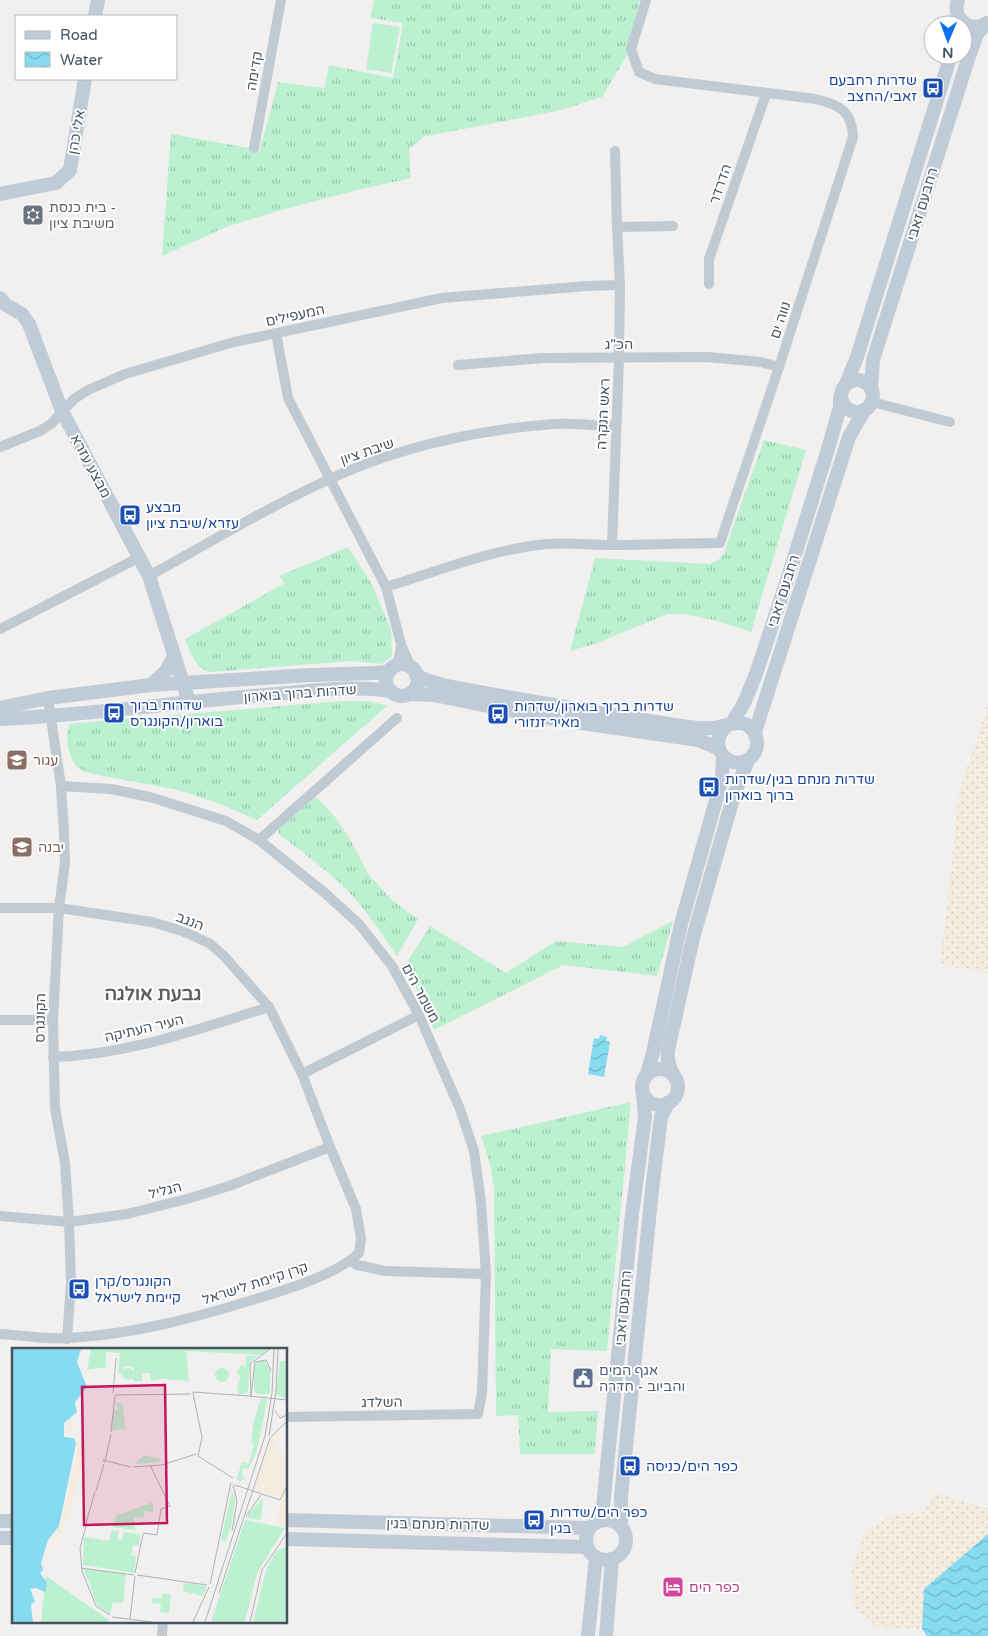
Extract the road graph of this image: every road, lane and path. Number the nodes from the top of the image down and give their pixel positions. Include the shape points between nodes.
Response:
1 (98, 0) edge
2 (281, 0) edge
3 (646, 0) edge
4 (958, 0) edge
5 (95, 15) edge
6 (957, 15) edge
7 (986, 23) edge
8 (973, 27) edge
9 (948, 65) edge
10 (85, 80) edge
11 (766, 94) junction
12 (254, 148) dead end
13 (614, 151) dead end
14 (0, 194) edge
15 (673, 226) dead end
16 (617, 227) junction
17 (709, 284) dead end
18 (620, 285) junction
19 (2, 303) edge
20 (276, 332) junction
21 (619, 358) junction
22 (458, 365) dead end
23 (779, 367) junction
24 (846, 384) junction
25 (871, 387) junction
26 (840, 398) junction
27 (868, 407) junction
28 (62, 410) junction
29 (950, 422) dead end
30 (616, 426) junction
31 (0, 447) edge
32 (331, 478) junction
33 (612, 545) junction
34 (140, 557) junction
35 (149, 576) junction
36 (386, 588) junction
37 (0, 629) edge
38 (401, 644) junction
39 (174, 656) junction
40 (392, 669) junction
41 (414, 672) junction
42 (183, 682) junction
43 (151, 685) junction
44 (390, 692) junction
45 (410, 694) junction
46 (48, 698) junction
47 (189, 702) junction
48 (0, 708) edge
49 (50, 717) junction
50 (396, 718) dead end
51 (0, 719) edge
52 (729, 725) junction
53 (755, 732) junction
54 (721, 752) junction
55 (748, 760) junction
56 (61, 786) junction
57 (259, 840) junction
58 (0, 908) edge
59 (59, 908) junction
60 (268, 1007) junction
61 (419, 1015) junction
62 (0, 1020) edge
63 (52, 1020) junction
64 (53, 1057) junction
65 (302, 1074) junction
66 (647, 1074) junction
67 (673, 1074) junction
68 (643, 1094) junction
69 (669, 1102) junction
70 (330, 1147) junction
71 (0, 1216) edge
72 (69, 1222) junction
73 (351, 1261) junction
74 (486, 1274) junction
75 (0, 1334) edge
76 (67, 1339) junction
77 (478, 1414) joint
78 (288, 1417) edge
79 (288, 1520) edge
80 (594, 1524) junction
81 (622, 1527) junction
82 (288, 1539) edge
83 (592, 1552) junction
84 (612, 1559) junction
85 (588, 1636) edge
86 (606, 1636) edge

1 - 5 street
2 - 12 street, קדימה
3 - 11 street via 631,49 639,72 655,79
4 - 6 street
7 - 8 street
7 - 25 street, רחבעם זאבי via 977,34 968,56 873,360
9 - 24 street, רחבעם זאבי
10 - 14 street, אלי כהן via 70,170 56,183
11 - 17 street, הדרדר via 709,259
11 - 23 street, נווה ים via 829,102 846,112 853,137
13 - 16 street, ראש הנקרה
15 - 16 street
16 - 18 street, ראש הנקרה
18 - 20 street, המעפילים via 442,298
18 - 21 street, ראש הנקרה
19 - 28 street, מבצע עזרא via 22,314 29,324
20 - 28 street, המעפילים via 125,374 88,390
20 - 32 street via 288,398
21 - 22 street, הכ"ג via 543,358
21 - 23 street, הכ"ג via 707,356
21 - 30 street, ראש הנקרה
23 - 33 street, נווה ים via 720,543
24 - 25 street via 858,380
24 - 26 street
25 - 27 street via 874,397
26 - 27 street via 850,411
26 - 52 street, רחבעם זאבי via 828,449 756,674 744,703
27 - 29 street
27 - 53 street, רחבעם זאבי via 849,436
28 - 31 street, המעפילים via 40,432
28 - 34 street, מבצע עזרא
30 - 32 street, שיבת ציון via 557,424 502,429 444,440 382,458
30 - 33 street, ראש הנקרה
32 - 35 street, שיבת ציון
32 - 36 street
33 - 36 street via 549,544 504,550
34 - 35 street, מבצע עזרא
34 - 37 street
35 - 39 street, מבצע עזרא
36 - 38 street
38 - 40 street via 399,659
38 - 41 street
39 - 42 street, מבצע עזרא
39 - 43 street via 166,671
40 - 41 street via 403,665
40 - 42 street, שדרות ברוך בוארון via 375,674 312,674
40 - 44 street via 386,682
41 - 45 street via 418,682
41 - 52 street via 426,680 446,686 577,710 698,728
42 - 43 street, שדרות ברוך בוארון
42 - 47 street, מבצע עזרא
43 - 46 street, שדרות ברוך בוארון
44 - 45 street via 400,696
44 - 47 street, שדרות ברוך בוארון via 361,688
45 - 54 street via 434,695 548,718 698,740
46 - 48 street, שדרות ברוך בוארון
46 - 49 street, הקונגרס
47 - 49 street, שדרות ברוך בוארון
49 - 51 street, שדרות ברוך בוארון
49 - 56 street, הקונגרס
50 - 57 street
52 - 53 street via 745,724
52 - 54 street via 718,738
53 - 55 street via 756,750
54 - 55 street via 729,761
54 - 66 street via 722,779 681,924
55 - 67 street via 734,795 693,938 668,1050
56 - 57 street, משמר הים via 111,789 150,797 226,821
56 - 59 street, הקונגרס via 65,863
57 - 61 street, משמר הים via 359,924 392,966
58 - 59 street, הנגב
59 - 60 street, הנגב via 152,922 209,943
59 - 63 street, הקונגרס
60 - 64 street, העיר העתיקה via 159,1042 82,1056
60 - 65 street, הנגב
61 - 65 street
61 - 74 street, משמר הים via 460,1109 474,1151
62 - 63 street
63 - 64 street, הקונגרס
64 - 72 street, הקונגרס via 55,1108 65,1162
65 - 70 street, הנגב
66 - 67 street via 655,1069 665,1069
66 - 68 street via 642,1083
67 - 69 street via 678,1089
68 - 69 street via 652,1103 664,1105
68 - 80 street, רחבעם זאבי via 644,1117 604,1500
69 - 81 street, רחבעם זאבי via 661,1117 652,1190 621,1496
70 - 72 street, הגליל via 187,1199 126,1214
70 - 73 street, הנגב via 356,1209 361,1239 359,1253
71 - 72 street, הגליל
72 - 76 street, הקונגרס via 71,1283
73 - 74 street via 385,1271
73 - 76 street, קרן קיימת לישראל via 298,1286 214,1312 163,1326
74 - 77 street, משמר הים via 482,1393
75 - 76 street, קרן קיימת לישראל
77 - 78 street, השלדג
79 - 80 street, שדרות מנחם בגין
80 - 81 street via 609,1520
80 - 83 street via 587,1534
81 - 84 street via 626,1534 625,1547
82 - 83 street, שדרות מנחם בגין
83 - 84 street via 607,1560
83 - 85 street
84 - 86 street

